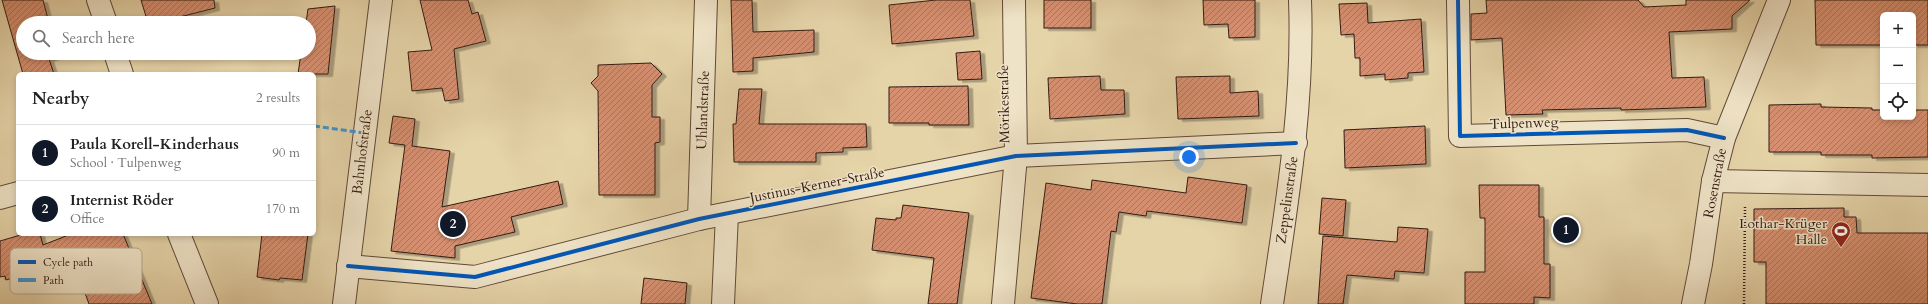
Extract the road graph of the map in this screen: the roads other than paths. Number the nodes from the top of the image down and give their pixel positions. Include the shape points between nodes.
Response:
1 (98, 0) edge
2 (381, 0) edge
3 (706, 0) edge
4 (1014, 0) edge
5 (1300, 0) edge
6 (1458, 0) edge
7 (1779, 0) edge
8 (104, 16) edge
9 (117, 60) edge
10 (121, 72) edge
11 (1724, 138) junction
12 (1296, 143) junction
13 (1016, 156) junction
14 (1713, 181) junction
15 (1928, 185) edge
16 (16, 194) edge
17 (0, 198) edge
18 (727, 214) junction
19 (699, 219) junction
20 (180, 236) edge
21 (348, 266) junction
22 (206, 304) edge
23 (344, 304) edge
24 (723, 304) edge
25 (1003, 304) edge
26 (1272, 304) edge
27 (1693, 304) edge

1 - 8 street
2 - 21 street, Bahnhofstraße
3 - 19 street, Uhlandstraße
4 - 13 street, Mörikestraße
5 - 12 street, Zeppelinstraße via 1302,42
6 - 11 street, Tulpenweg via 1460,136 1687,130
7 - 11 street, Rosenstraße
9 - 10 street
11 - 14 street, Rosenstraße
12 - 13 street, Justinus-Kerner-Straße
12 - 26 street, Zeppelinstraße
13 - 18 street, Justinus-Kerner-Straße
13 - 25 street, Mörikestraße
14 - 15 street
14 - 27 street, Rosenstraße
16 - 17 street
18 - 19 street, Justinus-Kerner-Straße
18 - 24 street
19 - 21 street, Justinus-Kerner-Straße via 475,277
20 - 22 street
21 - 23 street, Bahnhofstraße

